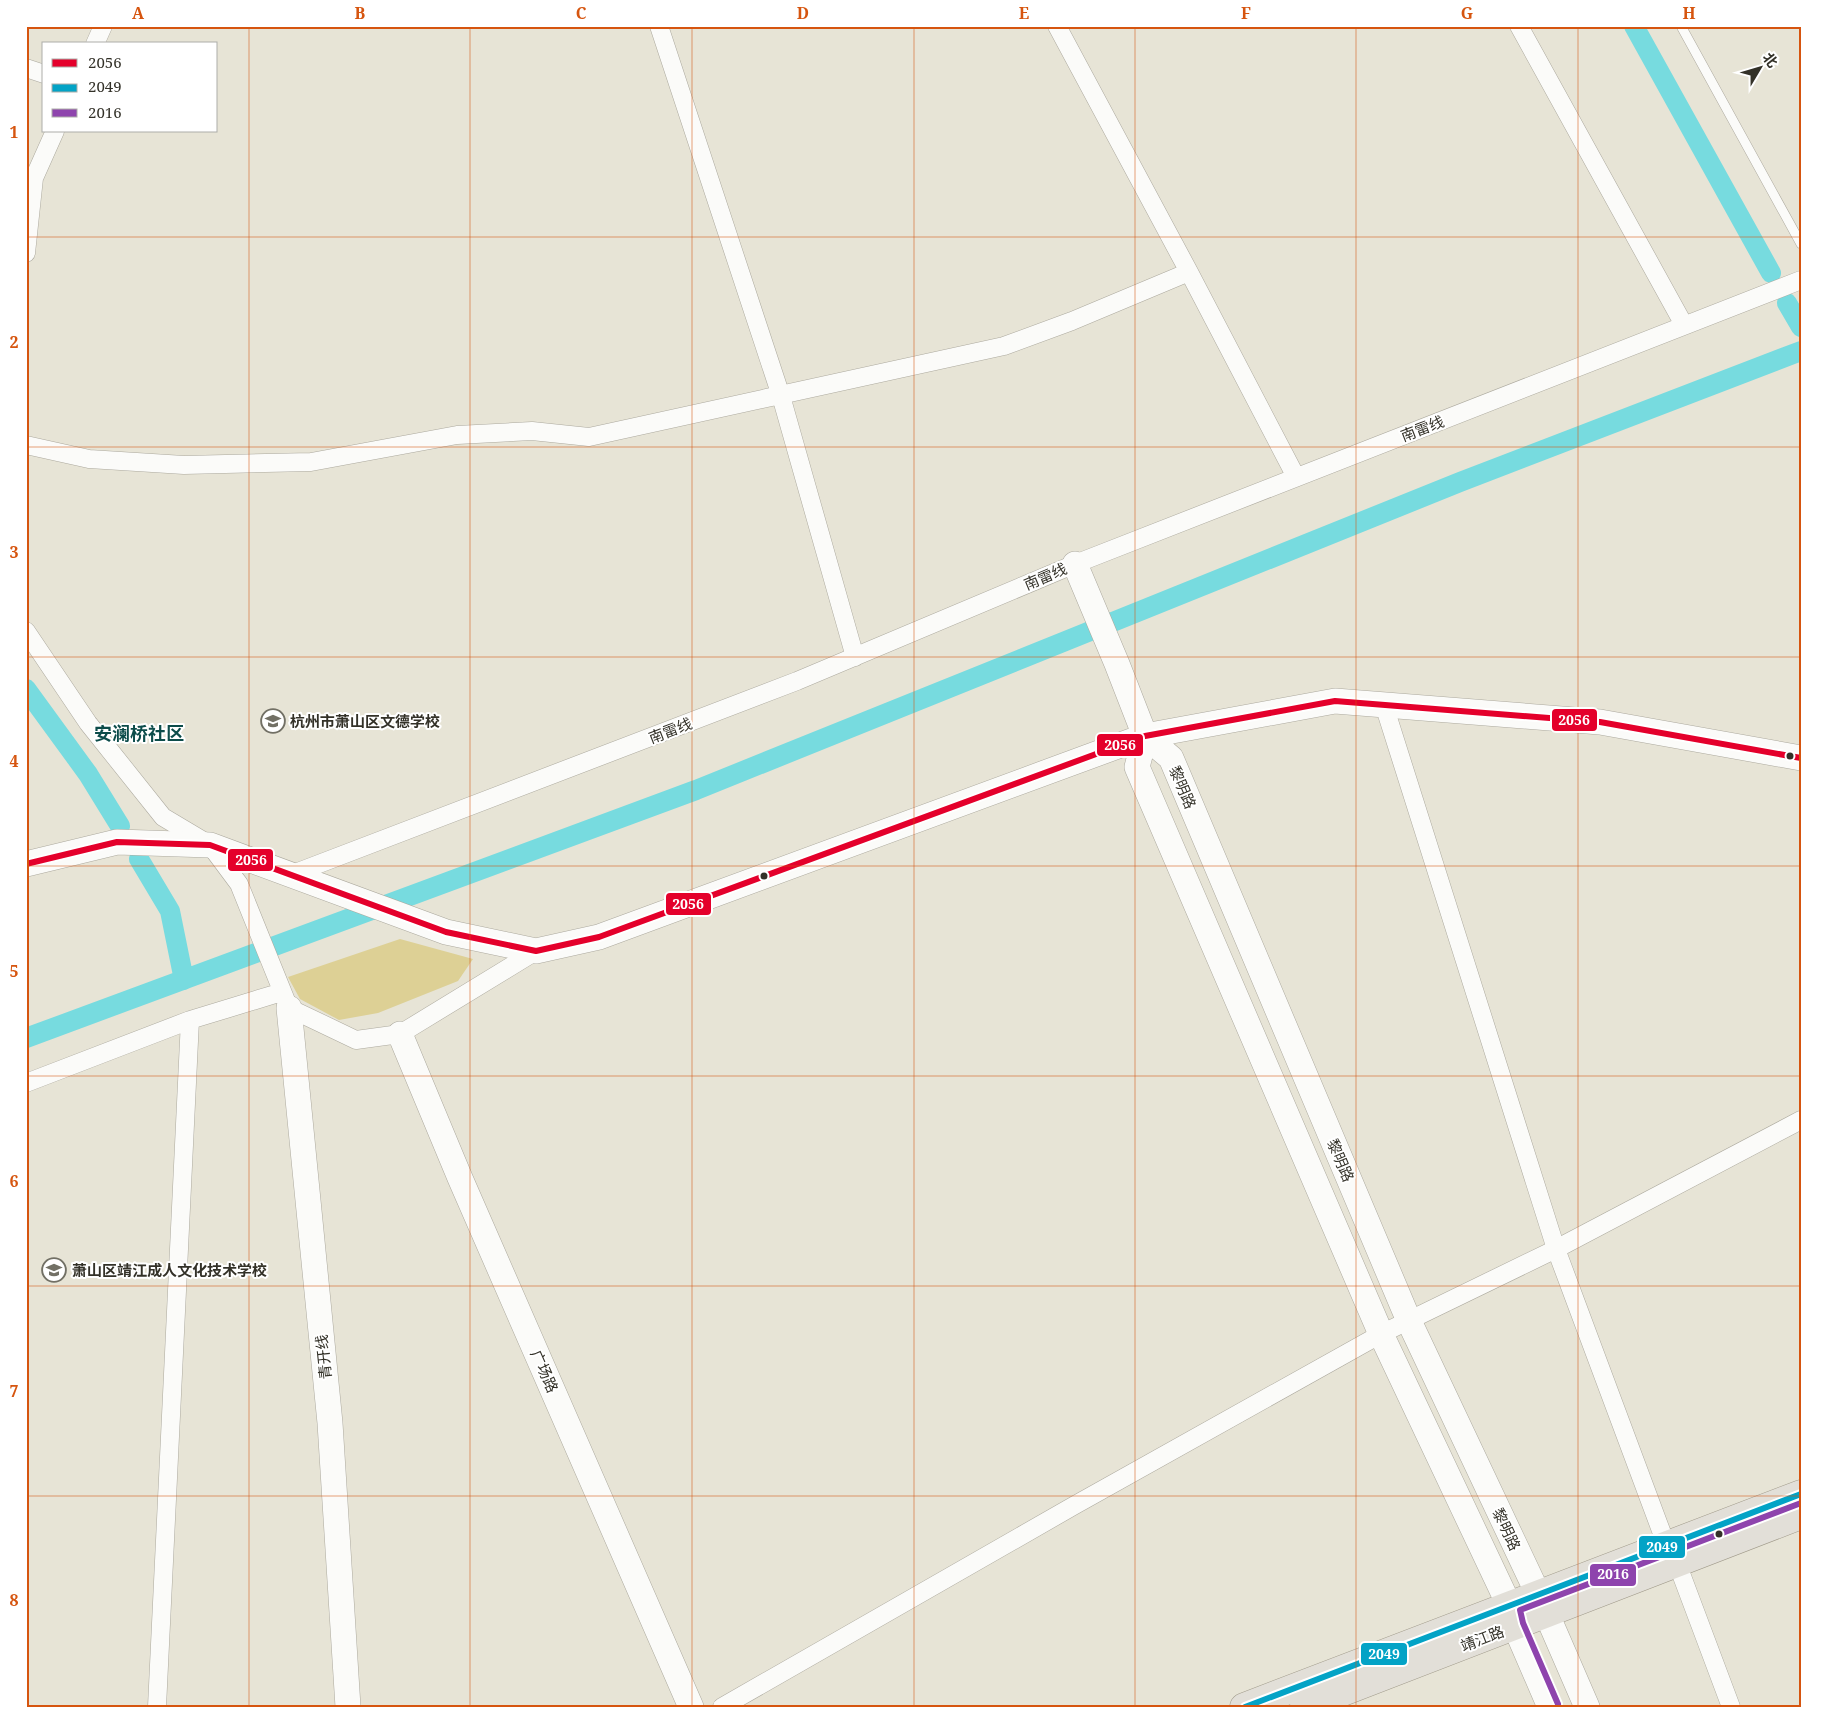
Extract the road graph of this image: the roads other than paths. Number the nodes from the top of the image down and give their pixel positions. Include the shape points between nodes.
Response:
1 (102, 26) edge
2 (659, 26) edge
3 (1057, 26) edge
4 (1519, 26) edge
5 (1681, 26) edge
6 (96, 42) edge
7 (26, 68) edge
8 (42, 73) edge
9 (55, 132) edge
10 (1801, 244) edge
11 (26, 253) edge
12 (1189, 272) junction
13 (1801, 280) edge
14 (1684, 325) junction
15 (780, 396) junction
16 (26, 445) edge
17 (1296, 477) junction
18 (1075, 564) junction
19 (26, 631) edge
20 (855, 657) junction
21 (1384, 705) junction
22 (1145, 736) junction
23 (1801, 758) edge
24 (210, 845) junction
25 (26, 864) edge
26 (290, 875) junction
27 (536, 951) junction
28 (283, 994) junction
29 (190, 1020) junction
30 (400, 1034) junction
31 (26, 1083) edge
32 (1801, 1120) edge
33 (1556, 1249) junction
34 (1409, 1321) junction
35 (1381, 1334) junction
36 (1801, 1494) edge
37 (1801, 1515) edge
38 (1672, 1554) junction
39 (1542, 1604) junction
40 (1512, 1615) junction
41 (157, 1707) edge
42 (348, 1707) edge
43 (691, 1707) edge
44 (722, 1707) edge
45 (1244, 1707) edge
46 (1304, 1707) edge
47 (1550, 1707) edge
48 (1587, 1707) edge
49 (1731, 1707) edge

1 - 6 street
2 - 15 street
3 - 12 street
4 - 14 street
5 - 10 lane
7 - 8 street
9 - 11 street via 34,178
12 - 15 street via 1004,346
12 - 17 street
13 - 14 street, 南雷线
14 - 17 street, 南雷线
15 - 16 street via 589,438 532,431 457,435 311,462 165,464 90,459
15 - 20 street
17 - 18 street, 南雷线
18 - 20 street, 南雷线
18 - 22 main road
19 - 24 street via 88,723 163,817
20 - 26 street, 南雷线
21 - 22 main road via 1335,701
21 - 23 main road via 1600,722
21 - 33 street
22 - 27 main road via 599,937
22 - 34 main road, 黎明路 via 1171,758
22 - 35 main road, 黎明路 via 1137,767
24 - 25 main road via 116,842
24 - 26 main road
24 - 28 street via 239,884
26 - 27 main road via 446,932
27 - 30 street
28 - 29 street
28 - 30 street via 356,1040
28 - 42 main road, 青开线 via 330,1423
29 - 31 street
29 - 41 street
30 - 43 main road, 广场路
32 - 33 street
33 - 34 street
33 - 38 street
34 - 35 street
34 - 39 main road, 黎明路
35 - 40 main road, 黎明路
35 - 44 street
36 - 38 main road, 靖江路
37 - 38 main road, 靖江路
38 - 39 main road, 靖江路
38 - 49 street
39 - 40 main road, 靖江路
39 - 48 main road, 黎明路
40 - 45 main road, 靖江路
40 - 46 main road, 靖江路
40 - 47 main road, 黎明路

